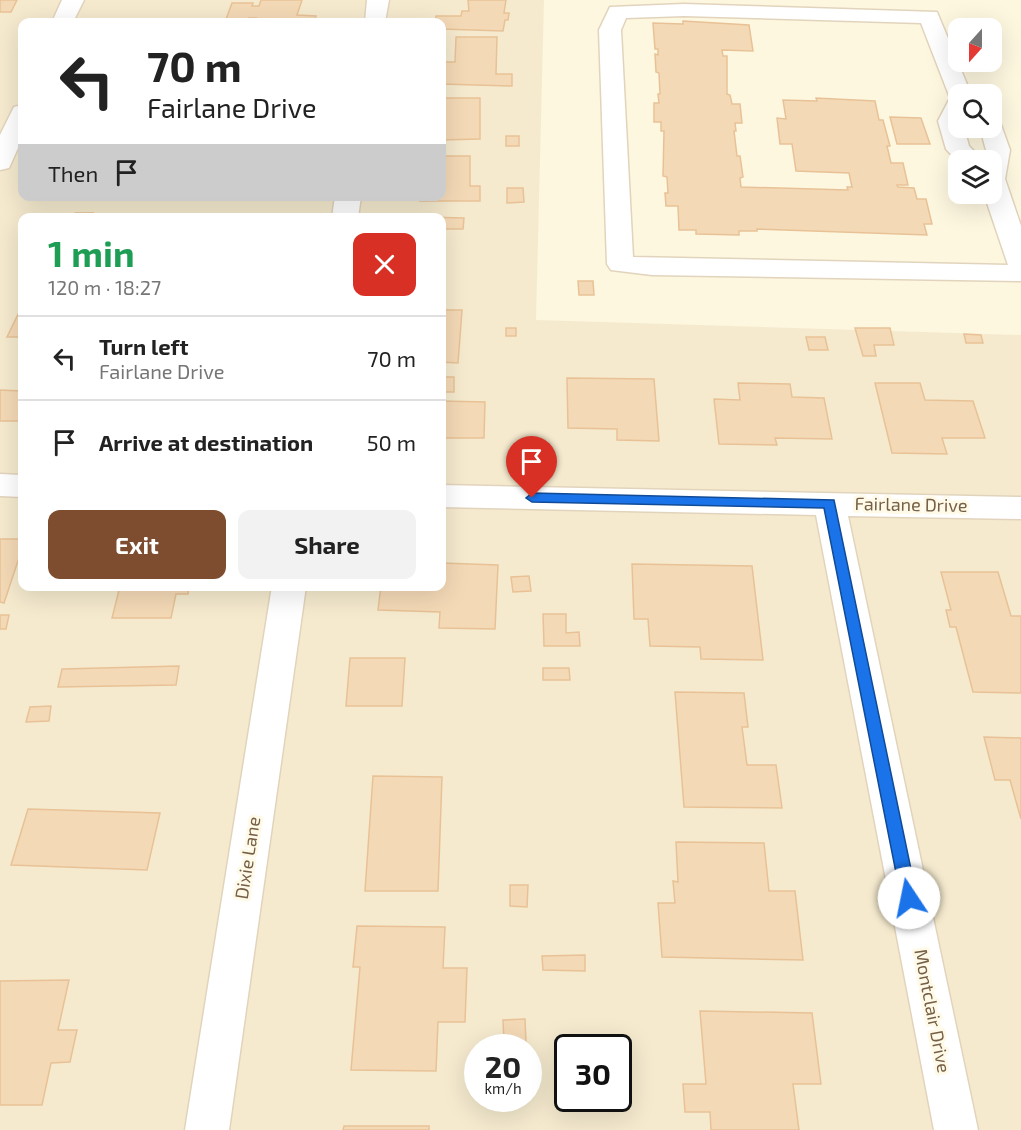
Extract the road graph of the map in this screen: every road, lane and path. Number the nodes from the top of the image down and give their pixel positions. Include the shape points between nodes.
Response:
1 (73, 0) edge
2 (378, 0) edge
3 (65, 18) edge
4 (376, 18) edge
5 (955, 84) edge
6 (18, 121) edge
7 (0, 163) edge
8 (1000, 204) edge
9 (1021, 264) edge
10 (1021, 273) edge
11 (0, 485) edge
12 (18, 486) edge
13 (446, 496) edge
14 (830, 504) junction
15 (1021, 508) edge
16 (288, 591) edge
17 (207, 1130) edge
18 (956, 1130) edge

1 - 3 street
2 - 4 street
5 - 10 street via 929,16 618,12 610,30 620,264
6 - 7 street
8 - 9 street
11 - 12 street
13 - 14 street, Fairlane Drive
14 - 15 street, Fairlane Drive
14 - 18 street, Montclair Drive
16 - 17 street, Dixie Lane

